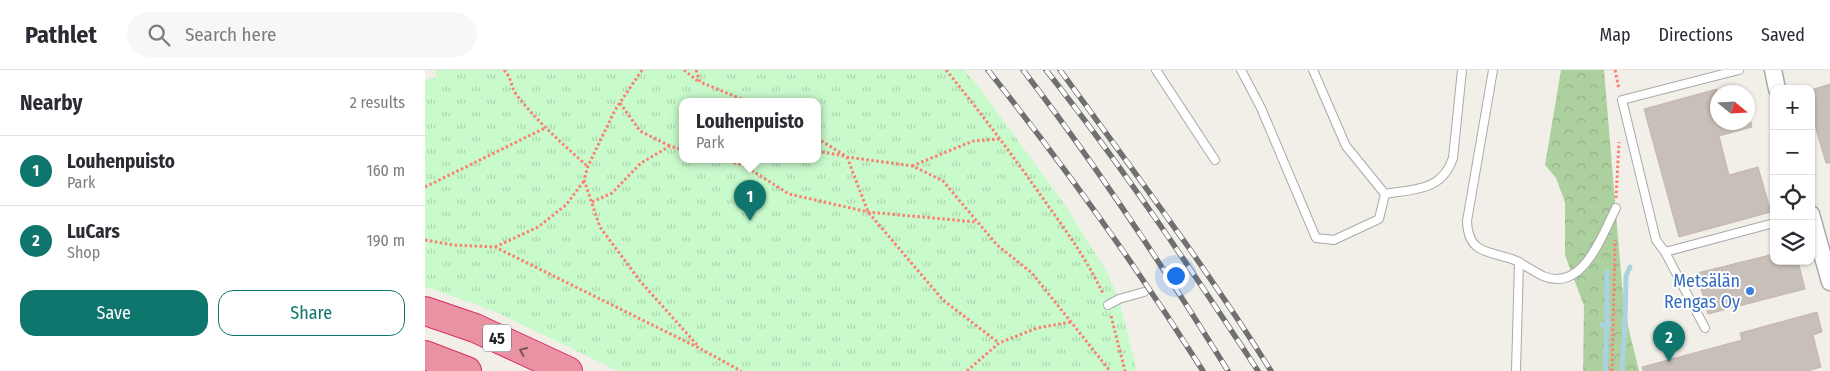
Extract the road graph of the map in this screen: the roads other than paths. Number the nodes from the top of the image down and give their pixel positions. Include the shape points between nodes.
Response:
1 (1156, 70) edge
2 (1241, 70) edge
3 (1313, 70) edge
4 (1462, 70) edge
5 (1493, 70) edge
6 (1739, 70) edge
7 (1773, 70) edge
8 (1776, 85) edge
9 (1215, 160) dead end
10 (1385, 194) junction
11 (1616, 208) dead end
12 (1813, 220) edge
13 (1770, 224) edge
14 (1665, 252) junction
15 (1519, 262) junction
16 (1828, 264) edge
17 (1830, 282) edge
18 (1144, 292) dead end
19 (1108, 304) road end
20 (425, 311) edge
21 (1705, 328) dead end
22 (425, 355) edge
23 (467, 371) edge
24 (568, 371) edge
25 (1516, 371) edge

1 - 9 lane
2 - 10 lane via 1261,108 1316,238 1334,240 1379,219
3 - 10 lane via 1346,146
4 - 10 lane via 1453,158 1449,169 1441,180 1429,186
5 - 15 lane via 1467,233 1473,244 1482,250
6 - 14 lane via 1622,100 1656,240
7 - 8 street
11 - 15 lane via 1591,257 1575,274 1560,280 1543,276
12 - 16 street
13 - 14 lane
14 - 21 lane
15 - 25 lane
16 - 17 street
18 - 19 lane
24 -> 20 highway, 45 via 475,328
22 - 23 highway, 45

